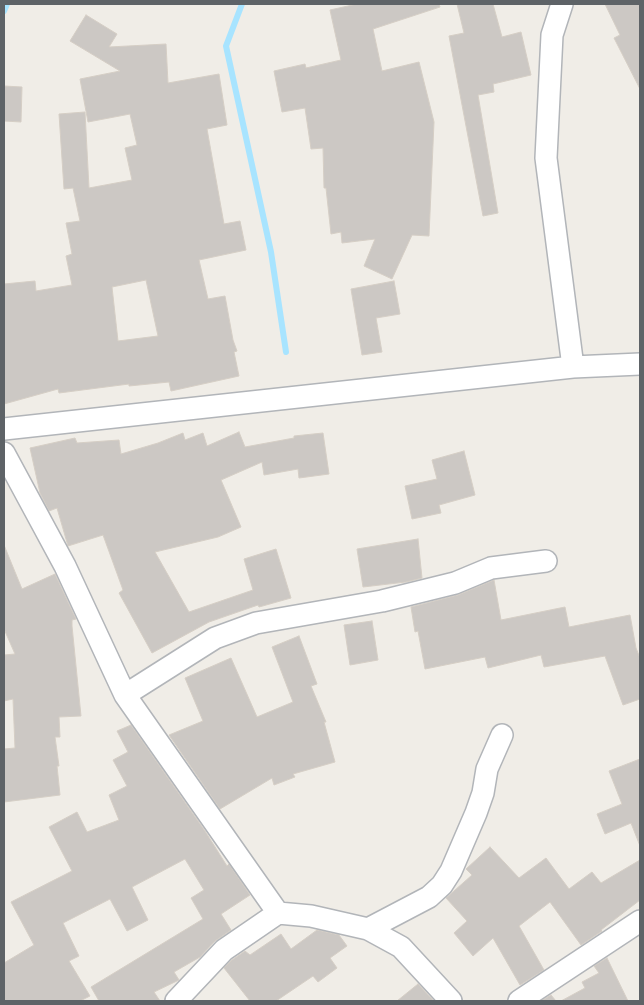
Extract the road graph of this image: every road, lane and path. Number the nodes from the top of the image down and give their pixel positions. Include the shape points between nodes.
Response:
1 (562, 4) edge
2 (640, 364) edge
3 (573, 367) junction
4 (4, 429) edge
5 (4, 453) edge
6 (546, 561) dead end
7 (125, 695) junction
8 (502, 735) dead end
9 (278, 913) junction
10 (640, 921) edge
11 (368, 928) junction
12 (176, 1001) edge
13 (451, 1001) edge
14 (519, 1001) edge

1 - 3 street via 552,35 546,158
2 - 3 street
3 - 4 street
5 - 7 street via 65,566
6 - 7 street via 491,568 455,583 382,601 256,623 215,638
7 - 9 street
8 - 11 street via 487,769 476,814 442,885 429,897
9 - 11 street via 312,916
9 - 12 street via 224,950
10 - 14 street
11 - 13 street via 401,947

